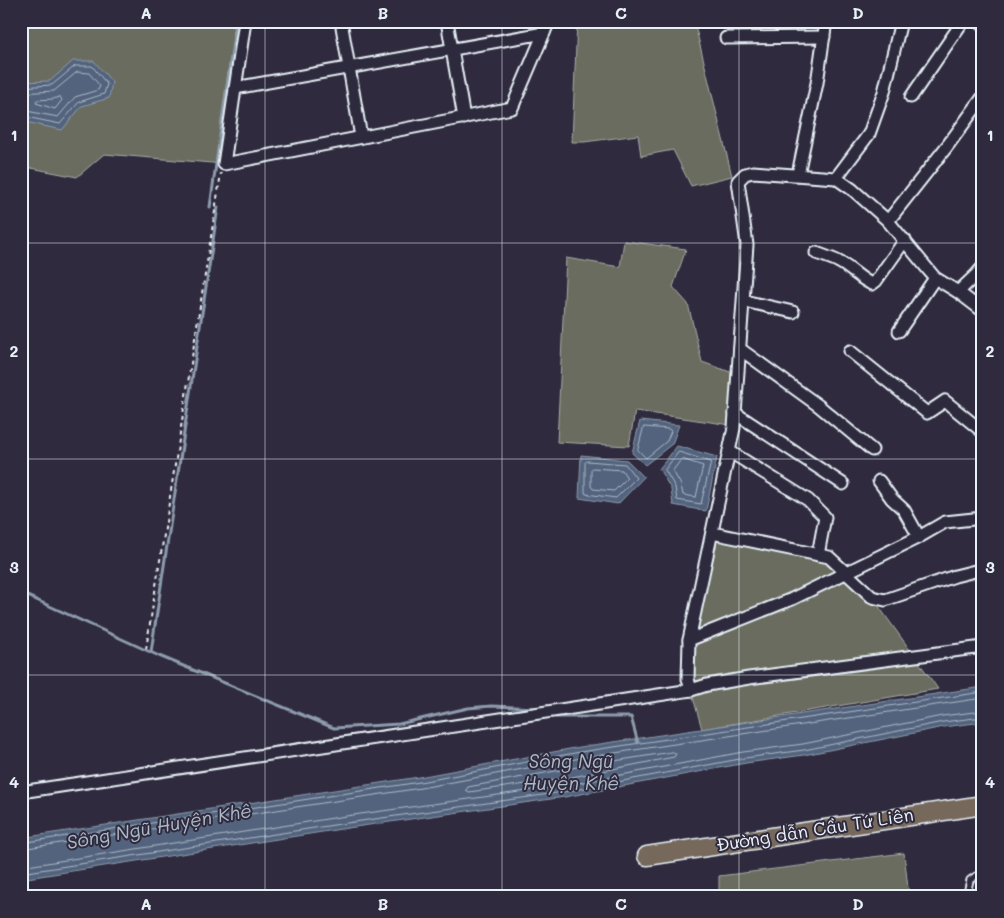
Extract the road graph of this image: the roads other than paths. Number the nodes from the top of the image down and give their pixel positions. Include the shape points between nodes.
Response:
1 (245, 21) edge
2 (341, 21) edge
3 (447, 21) edge
4 (549, 21) edge
5 (826, 21) edge
6 (901, 21) edge
7 (963, 21) edge
8 (978, 21) edge
9 (983, 25) edge
10 (544, 32) junction
11 (824, 37) junction
12 (726, 38) dead end
13 (452, 49) junction
14 (349, 68) junction
15 (235, 88) junction
16 (911, 97) dead end
17 (983, 97) edge
18 (464, 118) junction
19 (362, 137) junction
20 (798, 174) junction
21 (836, 178) junction
22 (888, 221) junction
23 (905, 240) junction
24 (816, 253) dead end
25 (983, 267) edge
26 (936, 278) junction
27 (958, 292) junction
28 (744, 302) junction
29 (983, 311) edge
30 (793, 312) dead end
31 (899, 331) dead end
32 (740, 349) junction
33 (850, 351) dead end
34 (735, 414) junction
35 (983, 432) edge
36 (872, 450) dead end
37 (729, 451) junction
38 (879, 481) dead end
39 (843, 484) dead end
40 (983, 518) edge
41 (712, 532) junction
42 (919, 537) junction
43 (818, 555) junction
44 (983, 569) edge
45 (847, 573) junction
46 (689, 640) junction
47 (983, 647) edge
48 (691, 690) junction
49 (21, 792) edge
50 (983, 804) edge
51 (646, 856) dead end
52 (983, 875) edge
53 (969, 897) edge

1 - 15 street
2 - 14 street
3 - 13 street
4 - 10 street
5 - 11 street
6 - 21 street via 884,92 869,134
7 - 16 street
8 - 9 street
10 - 13 street
10 - 18 street via 512,108
11 - 12 street
11 - 20 street via 818,83
13 - 14 street
13 - 18 street
14 - 15 street
14 - 19 street
15 - 19 street via 224,164
17 - 22 street
18 - 19 street
20 - 21 street
20 - 28 street via 752,172 741,176 738,181 747,246
21 - 22 street
22 - 23 street
23 - 24 street via 872,284 838,261
23 - 26 street
25 - 27 street
26 - 27 street
26 - 31 street
27 - 29 street
28 - 30 street
28 - 32 street
32 - 34 street
32 - 36 street via 819,406
33 - 35 street via 927,414 945,401
34 - 37 street
34 - 39 street
37 - 41 street
37 - 43 street via 808,500 825,517
38 - 42 street via 904,510
40 - 42 street via 945,522
41 - 43 street
41 - 46 street
42 - 45 street
43 - 45 street via 829,557
44 - 45 street via 885,600 872,597
45 - 46 street
46 - 48 street via 688,678
47 - 48 street via 707,684
48 - 49 street
50 - 51 main road, Đường dẫn Cầu Tứ Liên
52 - 53 lane via 970,880

